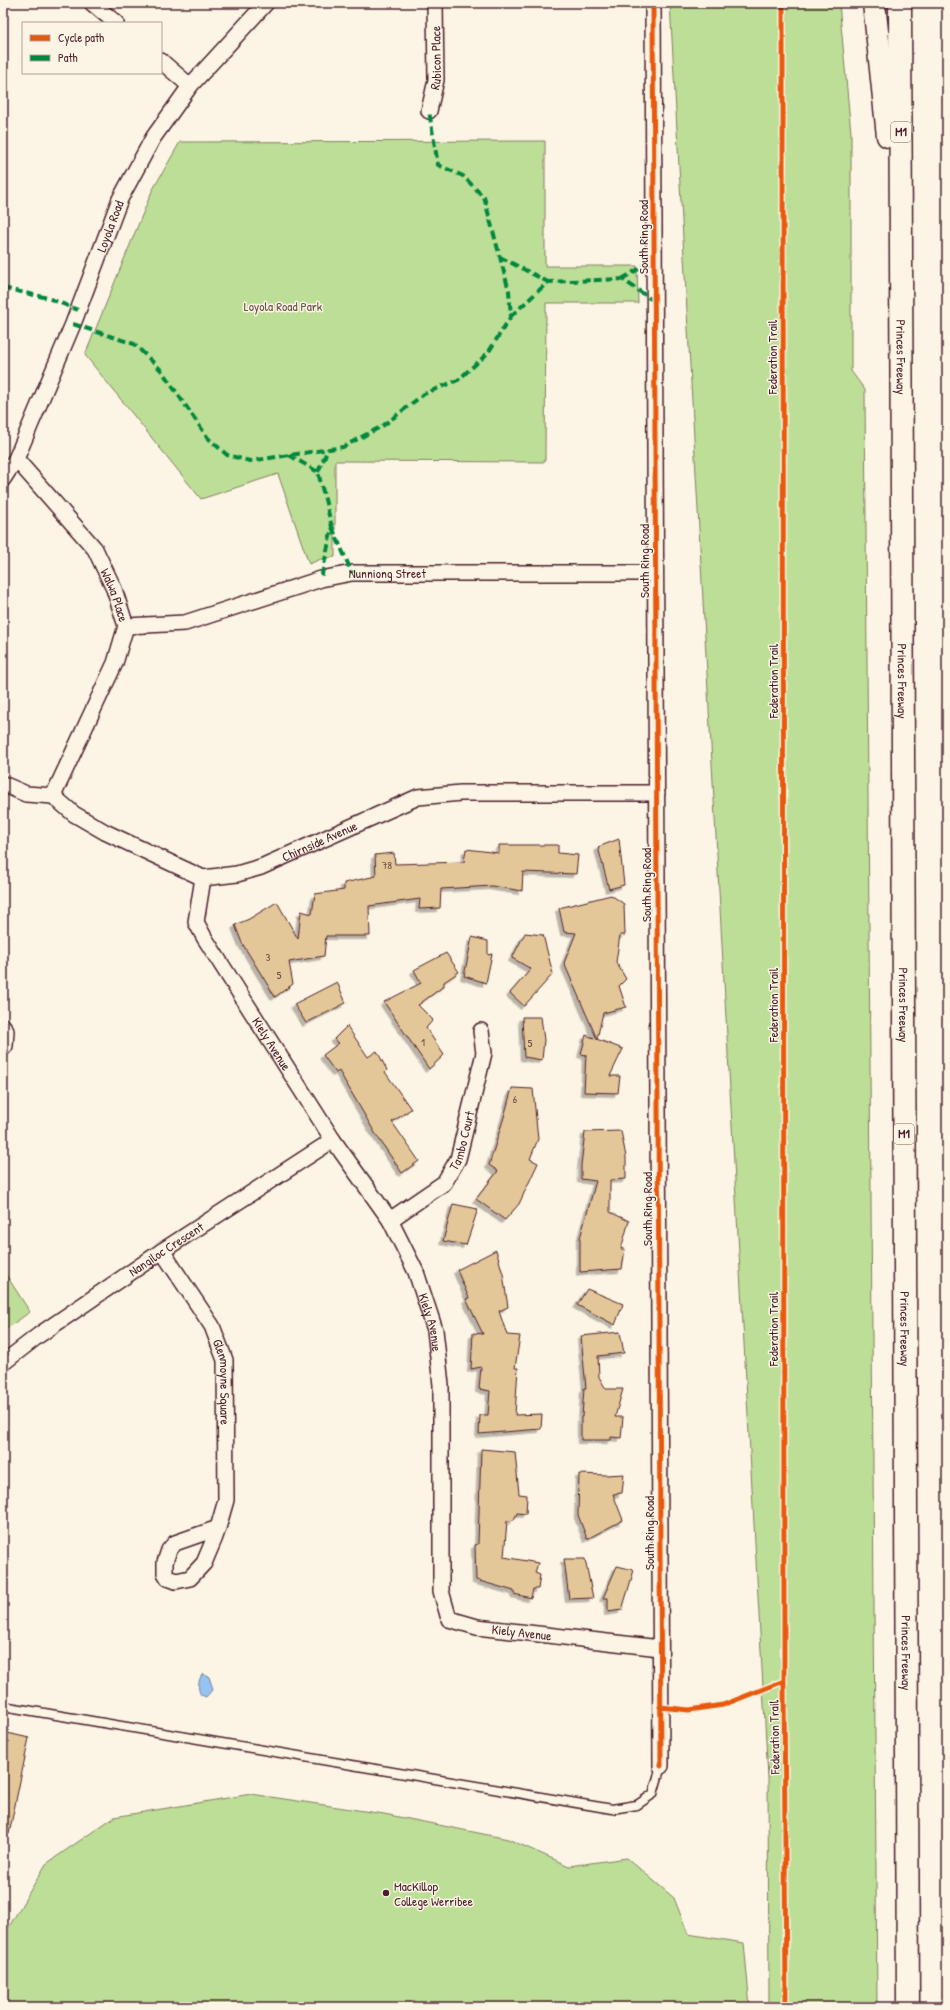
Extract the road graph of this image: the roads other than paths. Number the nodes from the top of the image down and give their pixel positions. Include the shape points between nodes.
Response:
1 (92, 3) edge
2 (266, 3) edge
3 (435, 3) edge
4 (653, 3) edge
5 (874, 3) edge
6 (900, 3) edge
7 (115, 22) edge
8 (162, 62) edge
9 (190, 86) junction
10 (429, 111) dead end
11 (901, 261) junction
12 (16, 459) junction
13 (3, 479) edge
14 (655, 573) junction
15 (126, 626) junction
16 (3, 784) edge
17 (657, 793) junction
18 (53, 796) junction
19 (203, 878) junction
20 (3, 1026) edge
21 (481, 1031) dead end
22 (3, 1048) edge
23 (333, 1140) junction
24 (390, 1220) junction
25 (162, 1251) junction
26 (3, 1363) edge
27 (218, 1528) dead end
28 (660, 1648) junction
29 (3, 1706) edge
30 (661, 1766) joint
31 (908, 2007) edge

1 - 7 street
2 - 9 street, Loyola Road
3 - 10 street, Rubicon Place via 436,80
4 - 14 street, South Ring Road
5 - 11 highway
6 - 11 highway, Princes Freeway / M1
8 - 9 street
9 - 12 street, Loyola Road via 153,138 120,199
11 - 31 highway, Princes Freeway / M1
12 - 13 street, Loyola Road
12 - 15 street, Walwa Place via 95,549 114,588
14 - 15 street, Nunniong Street via 352,573 321,579 185,623
14 - 17 street, South Ring Road
15 - 18 street, Walwa Place via 115,663
16 - 18 street via 26,794
17 - 19 street, Chirnside Avenue via 461,793 418,798 261,867 237,874
17 - 28 street, South Ring Road
18 - 19 street via 74,814 104,832
19 - 23 street, Kiely Avenue via 196,922
20 - 22 street via 6,1038
21 - 24 street, Tambo Court via 484,1053 458,1159 444,1183
23 - 24 street, Kiely Avenue
23 - 25 street, Nangiloc Crescent
24 - 28 street, Kiely Avenue via 416,1272 435,1330 441,1385 441,1591 450,1619 477,1627
25 - 26 street, Nangiloc Crescent via 39,1335
25 - 27 street, Glenmoyne Square via 212,1326 225,1360 226,1500
28 - 30 street, South Ring Road
29 - 30 lane via 612,1809 637,1805 653,1794

